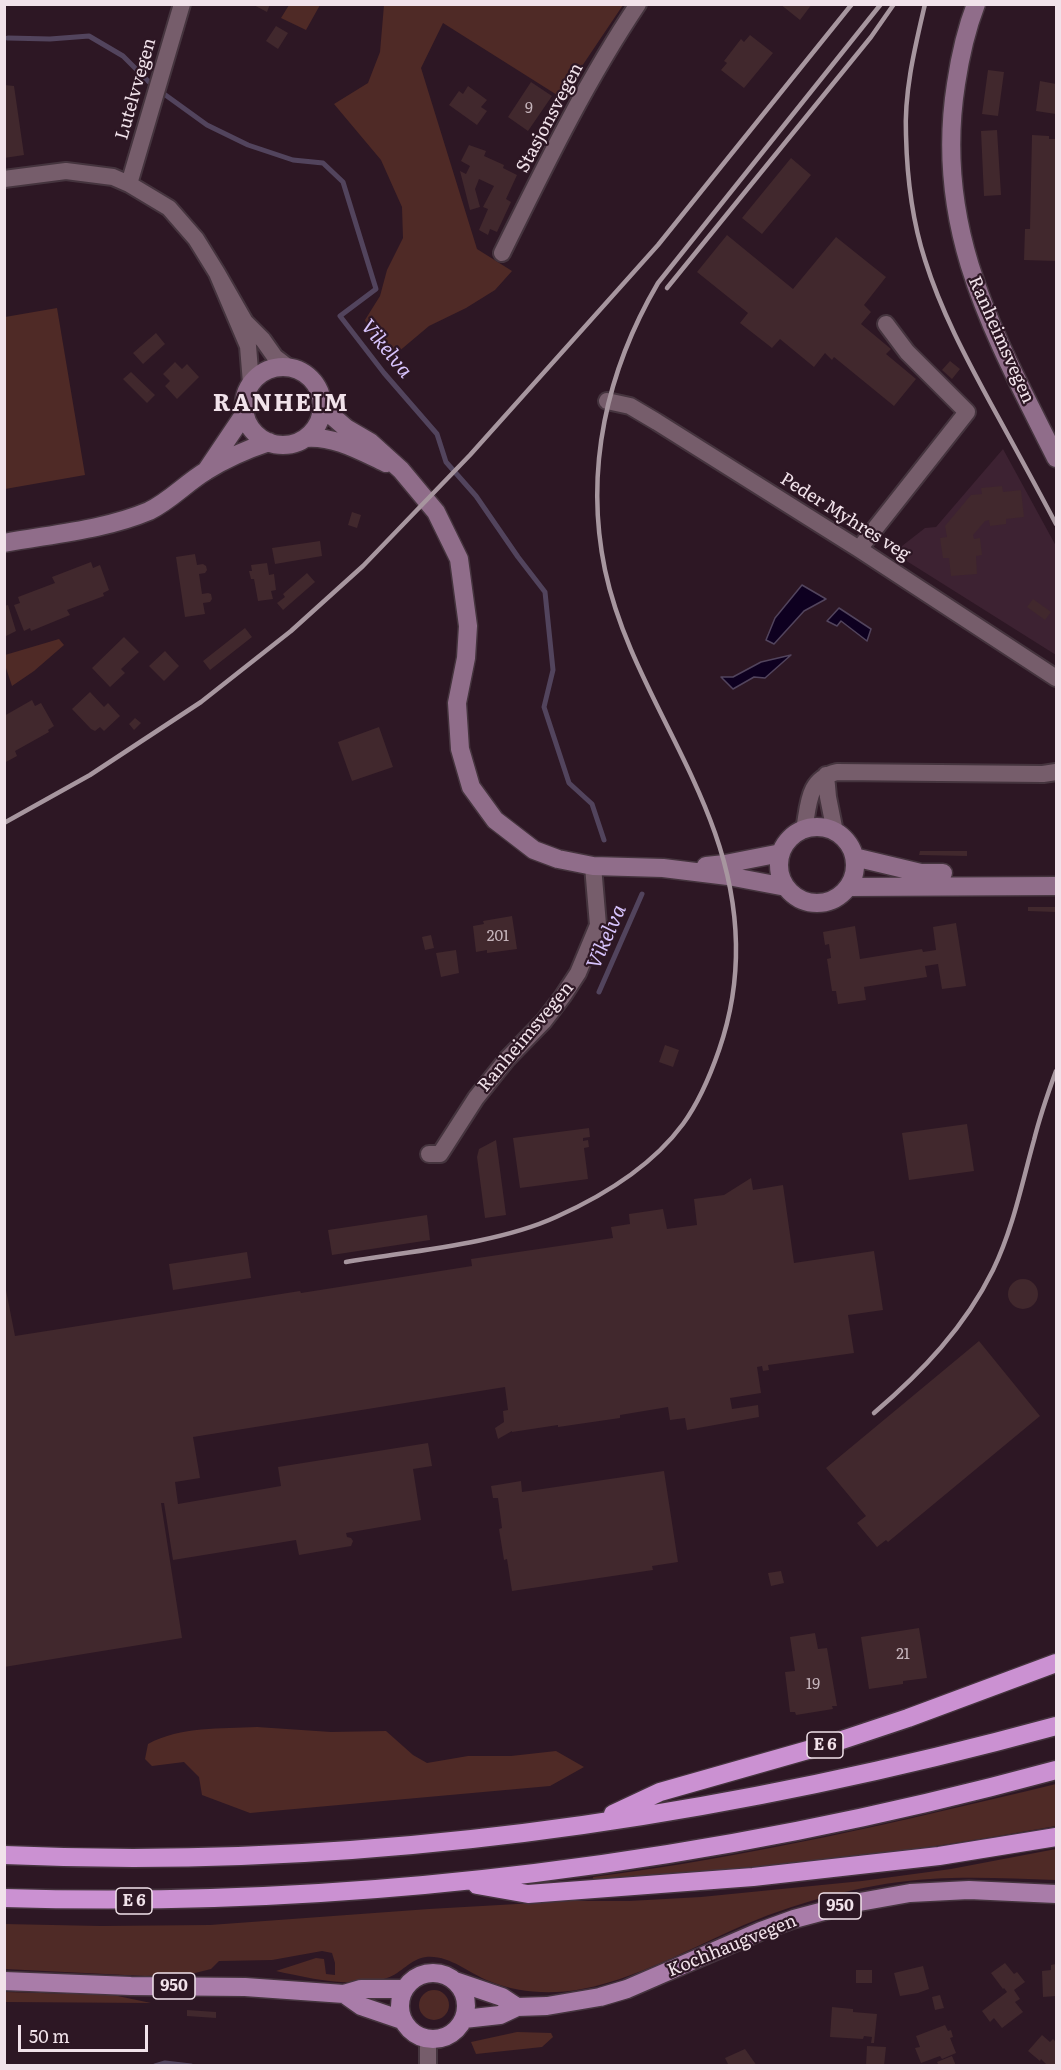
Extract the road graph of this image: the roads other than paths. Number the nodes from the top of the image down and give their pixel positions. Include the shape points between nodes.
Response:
1 (182, 4) edge
2 (638, 4) edge
3 (976, 4) edge
4 (4, 179) edge
5 (129, 184) junction
6 (502, 253) dead end
7 (217, 273) junction
8 (886, 324) dead end
9 (288, 367) junction
10 (252, 383) junction
11 (607, 401) dead end
12 (322, 402) junction
13 (245, 412) junction
14 (306, 438) junction
15 (269, 442) junction
16 (1056, 458) edge
17 (206, 471) junction
18 (401, 471) junction
19 (4, 543) edge
20 (859, 549) junction
21 (1056, 678) edge
22 (1056, 771) edge
23 (826, 775) junction
24 (804, 830) junction
25 (835, 832) junction
26 (781, 854) junction
27 (854, 857) junction
28 (597, 866) junction
29 (663, 868) junction
30 (1056, 874) edge
31 (1056, 885) edge
32 (786, 887) junction
33 (848, 887) junction
34 (429, 1154) dead end
35 (1056, 1663) edge
36 (1056, 1726) edge
37 (1056, 1770) edge
38 (593, 1824) junction
39 (1056, 1837) edge
40 (4, 1855) edge
41 (459, 1882) junction
42 (1056, 1894) edge
43 (4, 1898) edge
44 (4, 1981) edge
45 (455, 1981) junction
46 (404, 1989) junction
47 (344, 1994) junction
48 (517, 2007) junction
49 (464, 2019) junction
50 (402, 2020) junction
51 (428, 2039) junction
52 (428, 2066) edge

1 - 5 street, Lutelvvegen
2 - 6 street, Stasjonsvegen via 571,116
3 - 16 street, Ranheimsvegen via 960,56 954,98 950,137 955,208 988,318
4 - 5 street via 66,171 113,177
5 - 7 street via 169,208 196,239
7 - 9 street via 245,322
7 - 10 street via 248,346
8 - 20 street via 907,352 967,412
9 - 10 street via 267,370
9 - 12 street via 308,375
10 - 13 street via 244,402
11 - 20 street, Peder Myhres veg via 630,406
12 - 14 street via 318,423
12 - 18 street via 346,428 370,442
13 - 15 street via 253,431
13 - 17 street
14 - 15 street via 288,445
14 - 18 street via 339,441
15 - 17 street
17 - 19 street via 150,510 103,525
18 - 28 street via 436,512 459,559 468,626 457,703 460,749 471,787 495,820 534,850
20 - 21 street, Peder Myhres veg
22 - 23 street
23 - 24 street via 816,782
23 - 25 street
24 - 25 street via 819,827
24 - 26 street via 789,839
25 - 27 street via 847,842
26 - 29 street via 725,864
26 - 32 street via 779,871
27 - 30 street via 921,873
27 - 33 street
28 - 29 street
28 - 34 street, Ranheimsvegen via 598,925 578,973 544,1021 476,1098 440,1154
29 - 32 street
31 - 33 street
32 - 33 street via 799,899 817,903 834,899
35 - 38 highway, E 6 via 836,1742 660,1792
36 - 38 highway, E 6 via 826,1781
37 - 41 highway, E 6 via 812,1828 635,1859
38 - 40 highway, E 6 via 281,1854 135,1858
39 - 41 highway, E 6 via 1012,1846 753,1877 528,1894
41 - 43 highway, E 6 via 195,1900
42 - 48 main road, Kochhaugvegen / 950 via 969,1890 881,1897 794,1919 627,1989 547,2006
44 - 47 main road, 950 via 245,1987
45 - 46 main road, 950 via 428,1973 418,1976
45 - 48 main road, Kochhaugvegen / 950 via 502,1997
45 - 49 main road via 465,1999
46 - 47 main road, 950 via 361,1989
46 - 50 main road via 399,2004
47 - 50 main road, 950 via 361,2006
48 - 49 main road, Kochhaugvegen / 950 via 500,2015
49 - 51 main road via 453,2033
50 - 51 main road, 950 via 413,2033
51 - 52 street

